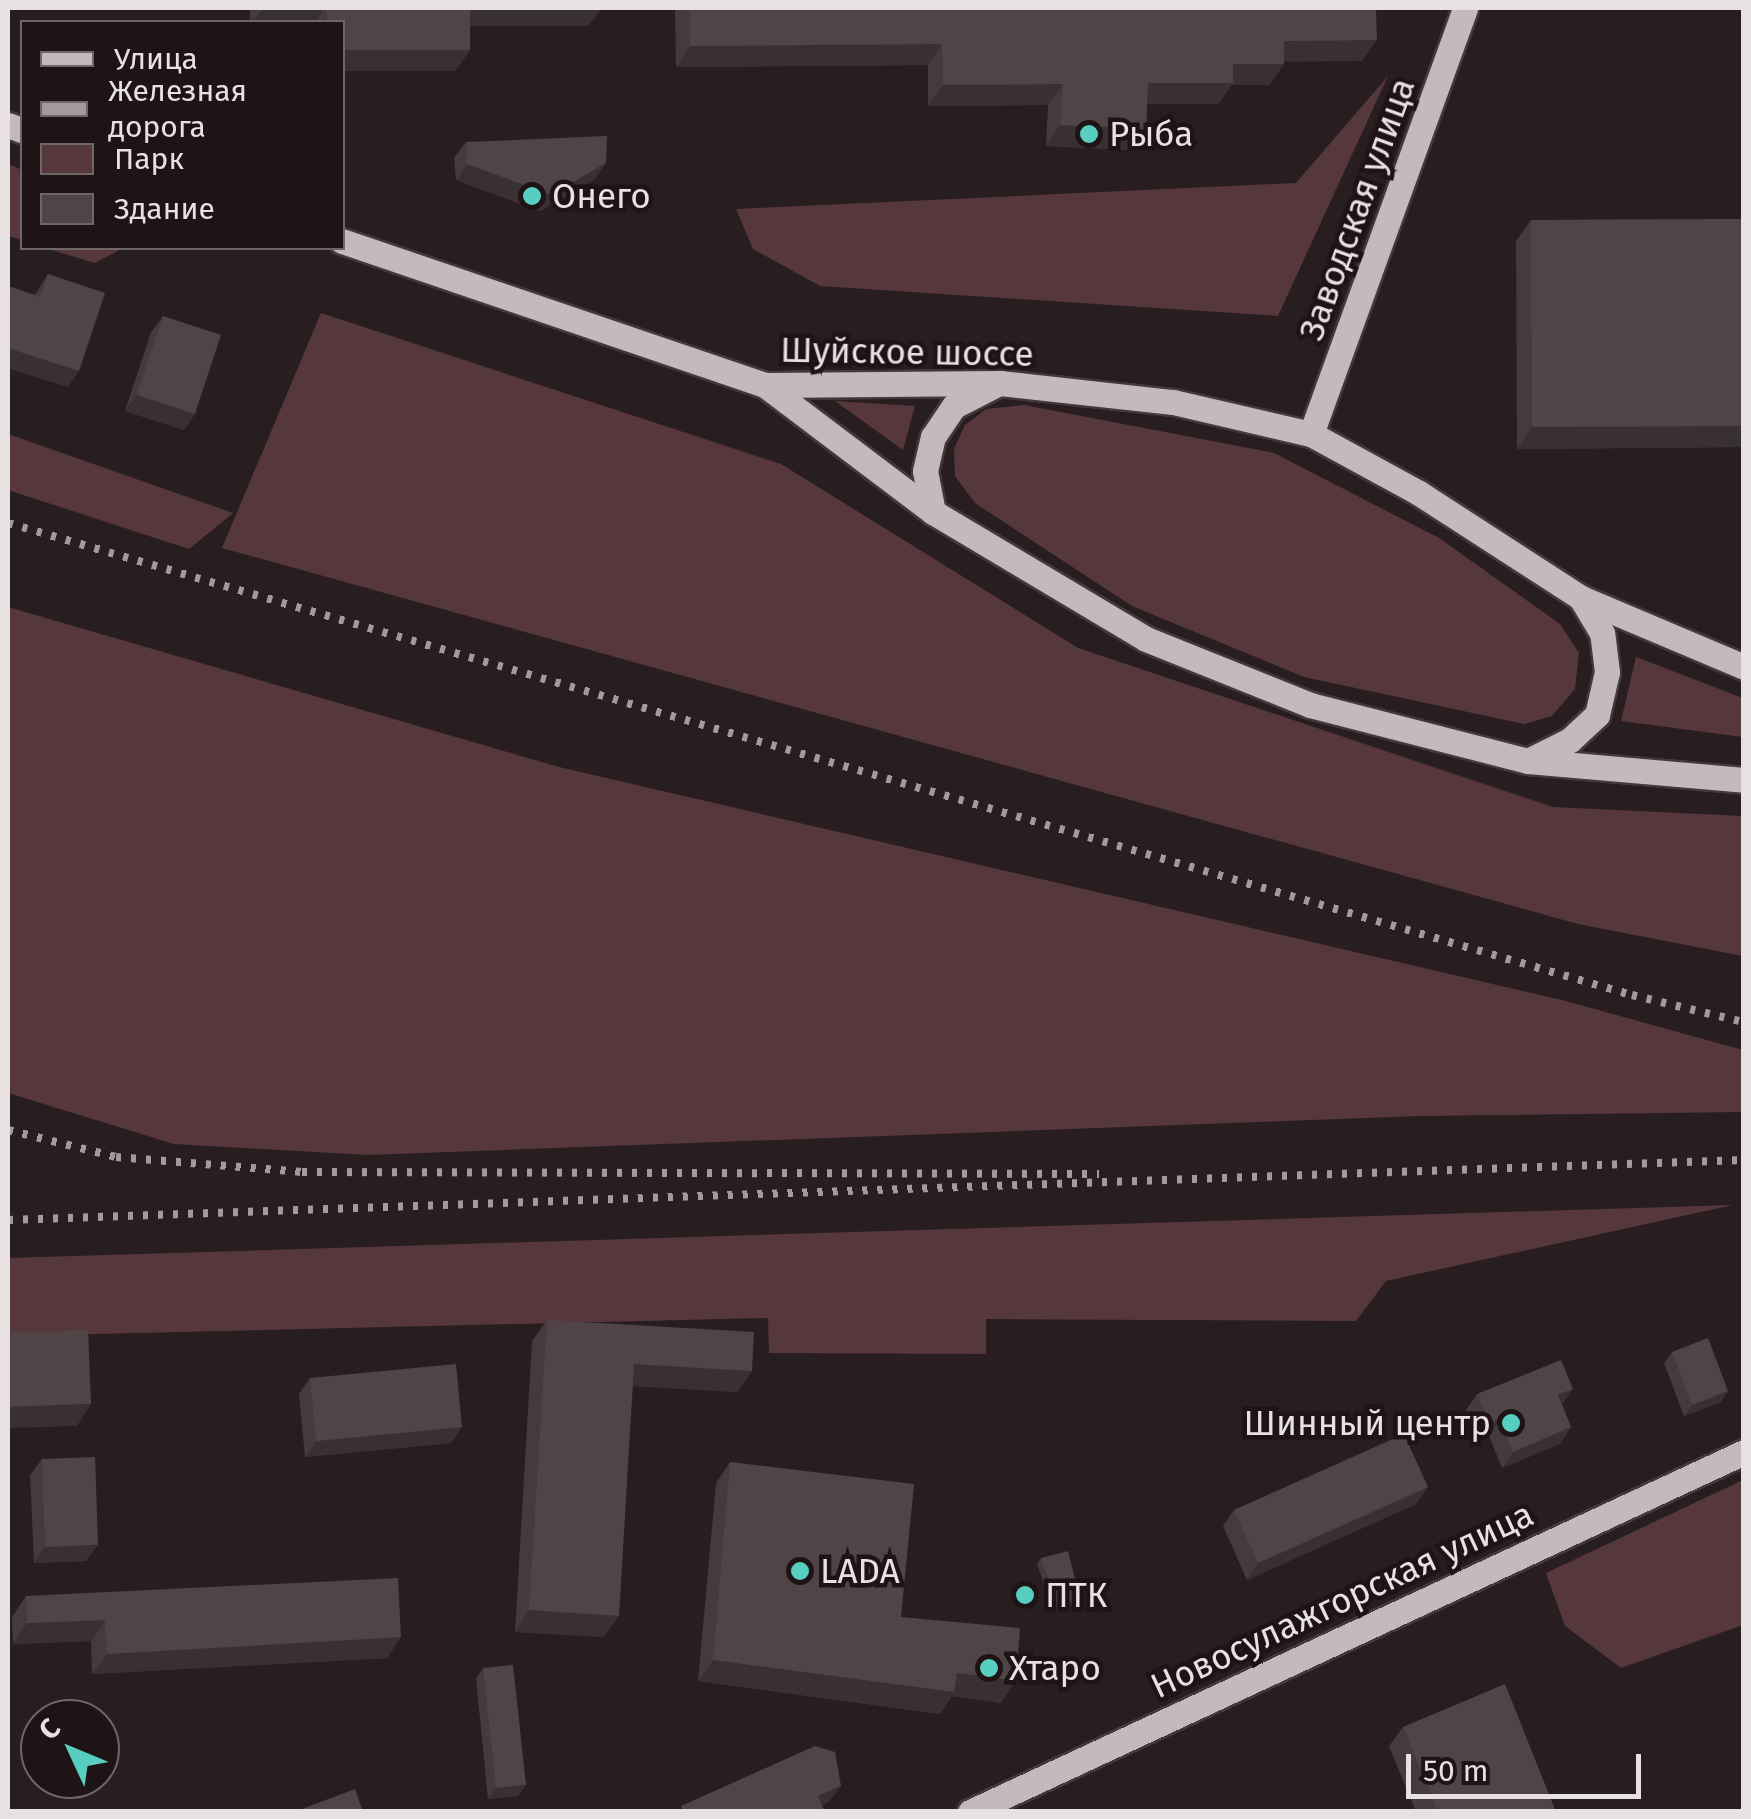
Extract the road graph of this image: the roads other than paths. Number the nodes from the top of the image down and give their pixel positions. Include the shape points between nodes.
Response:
1 (1465, 8) edge
2 (345, 243) edge
3 (1000, 383) junction
4 (764, 385) junction
5 (1311, 434) junction
6 (933, 512) junction
7 (1581, 598) junction
8 (1744, 668) edge
9 (1528, 760) junction
10 (1744, 780) edge
11 (1744, 1452) edge
12 (970, 1812) edge

1 - 5 main road, Заводская улица
2 - 4 main road, Шуйское шоссе
3 - 4 main road, Шуйское шоссе
3 - 5 main road, Шуйское шоссе via 1173,402
3 - 6 main road via 954,406 933,438 925,470
4 - 6 main road
5 - 7 main road, Шуйское шоссе via 1418,493
6 - 9 main road via 1146,639 1310,705
7 - 8 main road, Шуйское шоссе
7 - 9 main road via 1602,633 1607,672 1597,714 1570,740
9 - 10 main road
11 - 12 main road, Новосулажгорская улица

